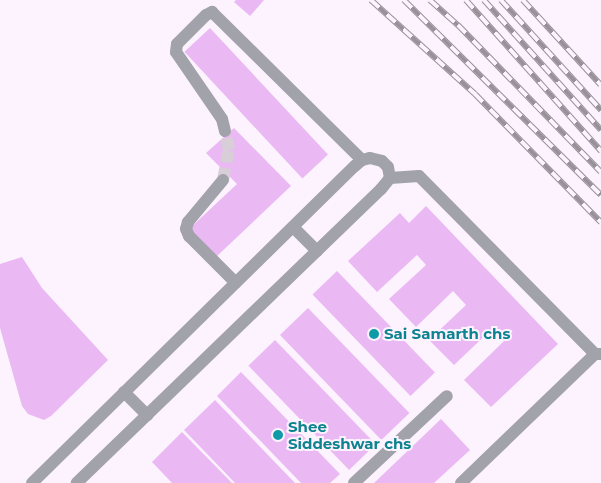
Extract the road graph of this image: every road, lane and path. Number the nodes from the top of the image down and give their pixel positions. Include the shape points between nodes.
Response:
1 (225, 131) tunnel mouth
2 (362, 160) junction
3 (390, 178) junction
4 (223, 180) tunnel mouth
5 (293, 228) junction
6 (317, 251) junction
7 (236, 283) junction
8 (598, 354) edge
9 (124, 392) junction
10 (447, 396) dead end
11 (147, 415) junction
12 (32, 483) edge
13 (77, 483) edge
14 (354, 483) edge
15 (461, 483) edge

1 - 2 street via 222,119 176,52 177,44 212,12
2 - 3 street via 382,161 388,167
2 - 5 street
3 - 6 street
3 - 8 street via 419,176 429,184
4 - 7 street via 188,222 186,229 189,236
5 - 6 street
5 - 7 street
6 - 11 street
7 - 9 street
8 - 15 street
9 - 11 street
9 - 12 street
10 - 14 street
11 - 13 street

